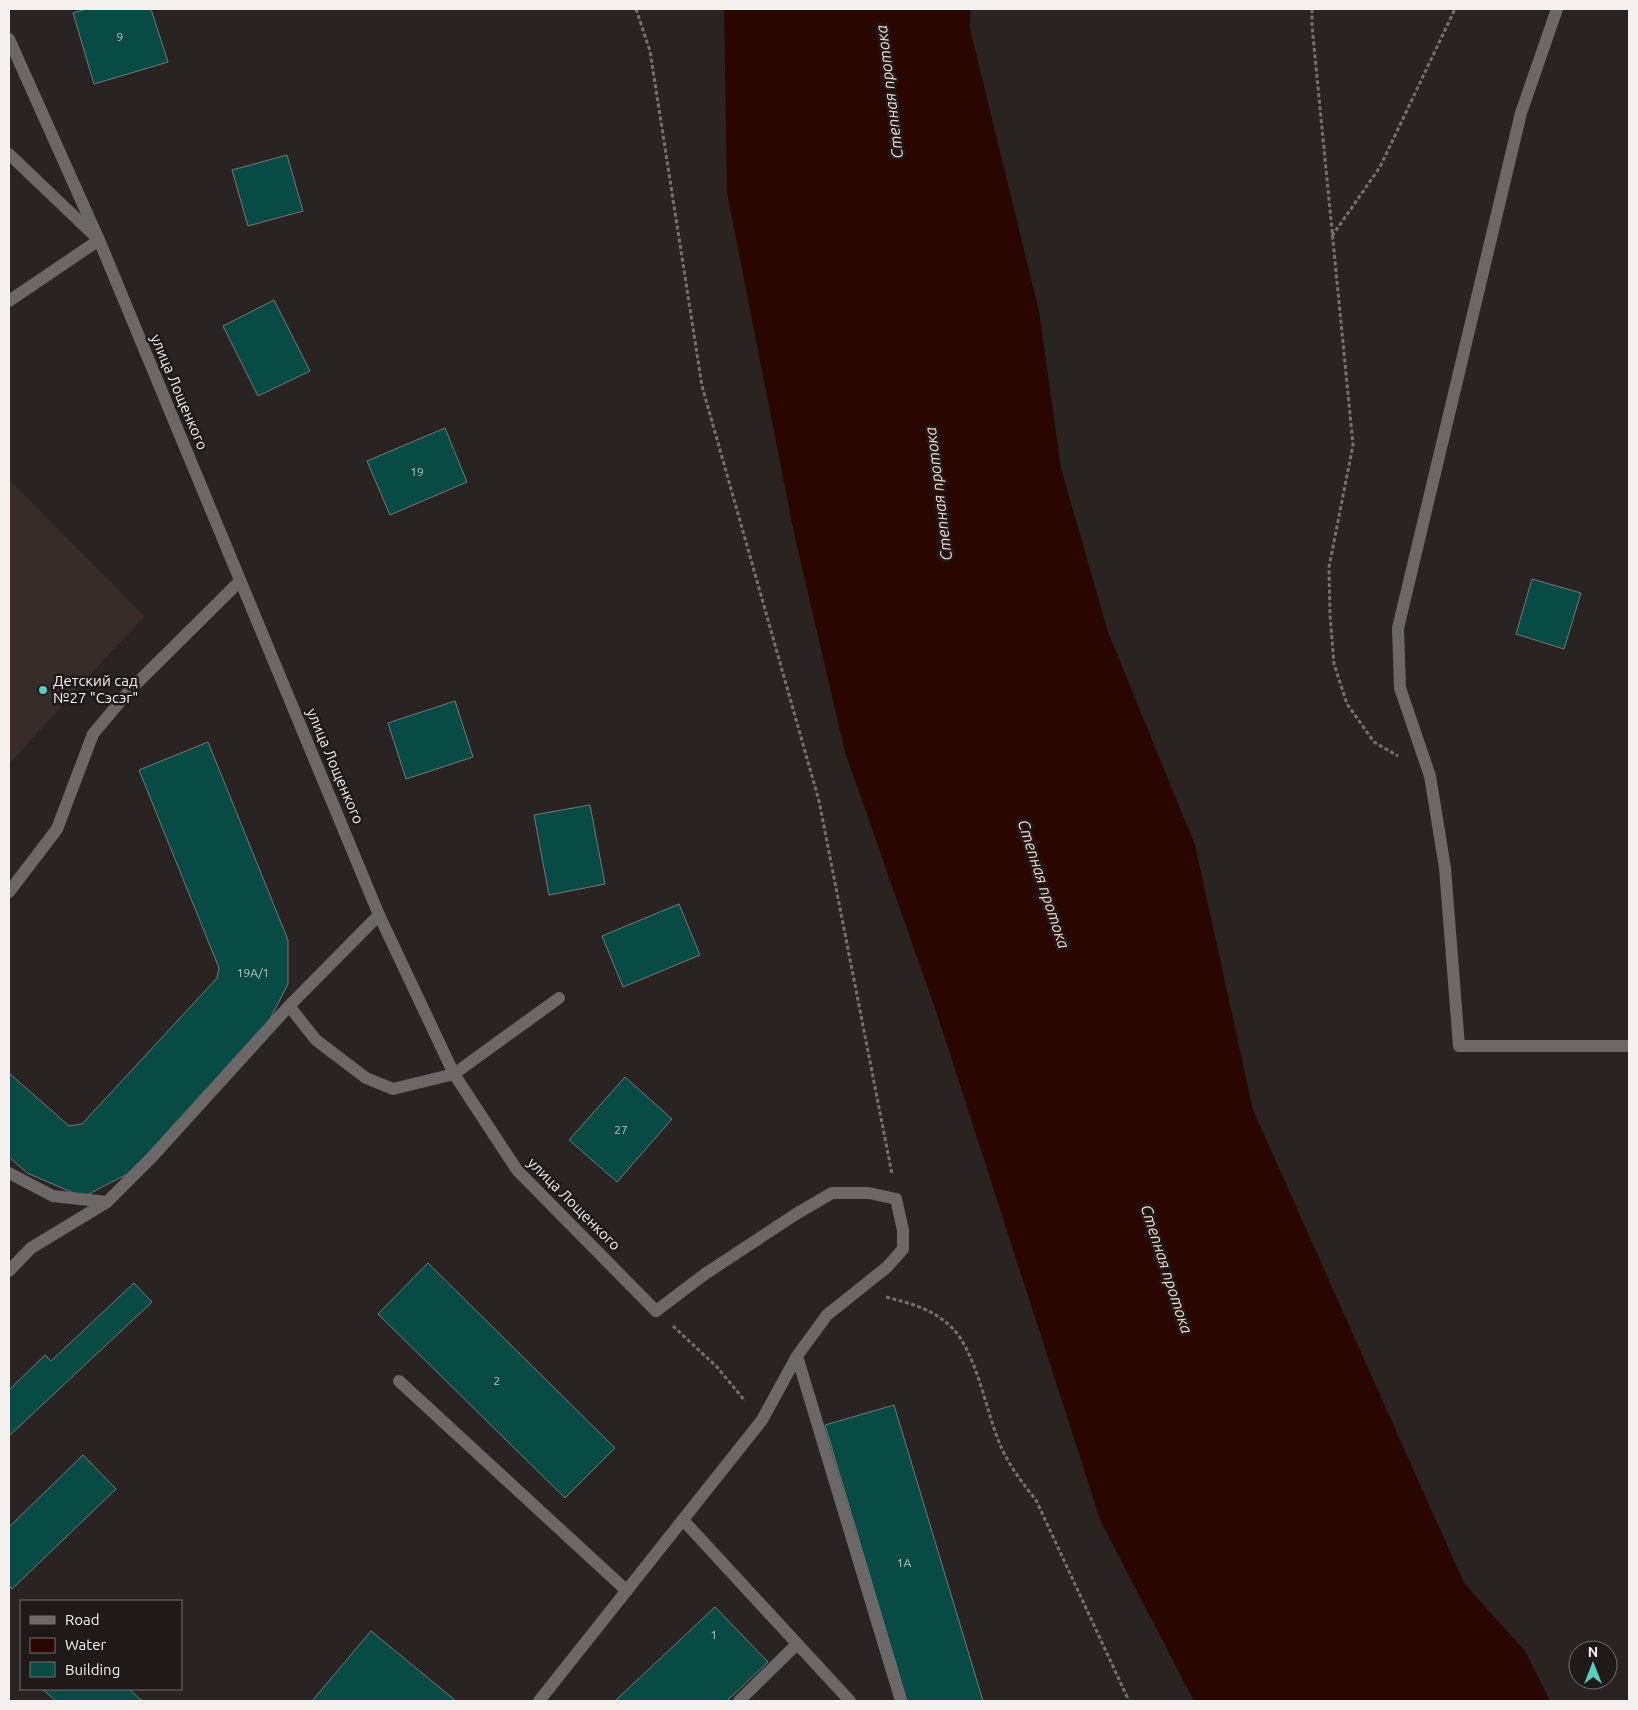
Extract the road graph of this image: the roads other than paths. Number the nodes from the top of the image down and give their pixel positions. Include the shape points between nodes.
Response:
1 (1557, 9) edge
2 (9, 39) edge
3 (9, 154) edge
4 (99, 240) junction
5 (9, 301) edge
6 (240, 581) junction
7 (9, 892) edge
8 (379, 915) junction
9 (559, 998) dead end
10 (289, 1006) junction
11 (1629, 1046) edge
12 (454, 1074) junction
13 (9, 1173) edge
14 (107, 1202) junction
15 (9, 1271) edge
16 (797, 1356) junction
17 (398, 1381) dead end
18 (683, 1520) junction
19 (626, 1591) junction
20 (797, 1644) junction
21 (539, 1701) edge
22 (739, 1701) edge
23 (850, 1701) edge
24 (901, 1701) edge

1 - 11 street via 1521,113 1398,628 1400,688 1430,776 1444,868 1459,1046
2 - 4 street, улица Лощенкого
3 - 4 street
4 - 5 street
4 - 6 street, улица Лощенкого
6 - 7 street via 129,691 93,734 57,829
6 - 8 street, улица Лощенкого
8 - 10 street
8 - 12 street, улица Лощенкого
9 - 12 street
10 - 12 street via 316,1040 375,1082 393,1089
10 - 14 street
12 - 16 street, улица Лощенкого via 517,1170 656,1311 705,1274 832,1193 869,1193 896,1198 903,1230 903,1249 887,1267 827,1315
13 - 14 street via 53,1196
14 - 15 street via 31,1248
16 - 18 street via 762,1420
16 - 24 street
17 - 19 street
18 - 19 street
18 - 20 street
19 - 21 street
20 - 22 street
20 - 23 street

